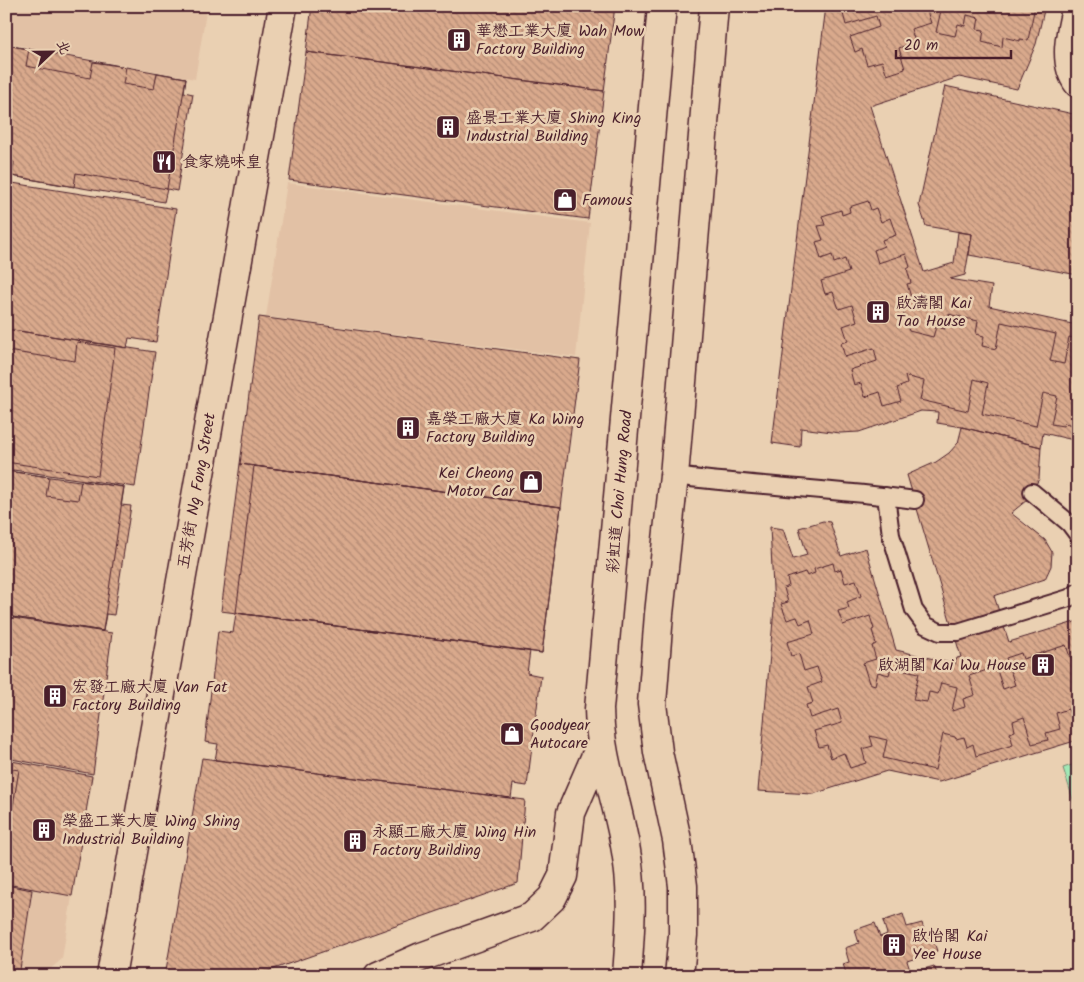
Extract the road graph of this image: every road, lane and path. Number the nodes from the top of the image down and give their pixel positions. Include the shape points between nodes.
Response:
1 (283, 6) edge
2 (662, 6) edge
3 (714, 6) edge
4 (1077, 6) edge
5 (1078, 83) edge
6 (674, 476) junction
7 (1032, 492) dead end
8 (886, 496) junction
9 (915, 500) dead end
10 (1078, 535) edge
11 (1078, 592) edge
12 (601, 744) junction
13 (112, 976) edge
14 (378, 976) edge
15 (626, 976) edge
16 (679, 976) edge

1 - 13 main road, 五芳街 Ng Fong Street
2 - 12 main road, 彩虹道 Choi Hung Road via 599,709
3 - 6 main road
4 - 5 main road via 1069,66
6 - 8 lane
6 - 16 main road via 652,704 683,886
7 - 10 lane
8 - 9 lane
8 - 11 lane via 891,535 914,610 925,625 940,632 958,632 1069,598
12 - 14 main road via 571,813 563,876 552,898 532,917
12 - 15 main road, 彩虹道 Choi Hung Road via 626,849 631,888

